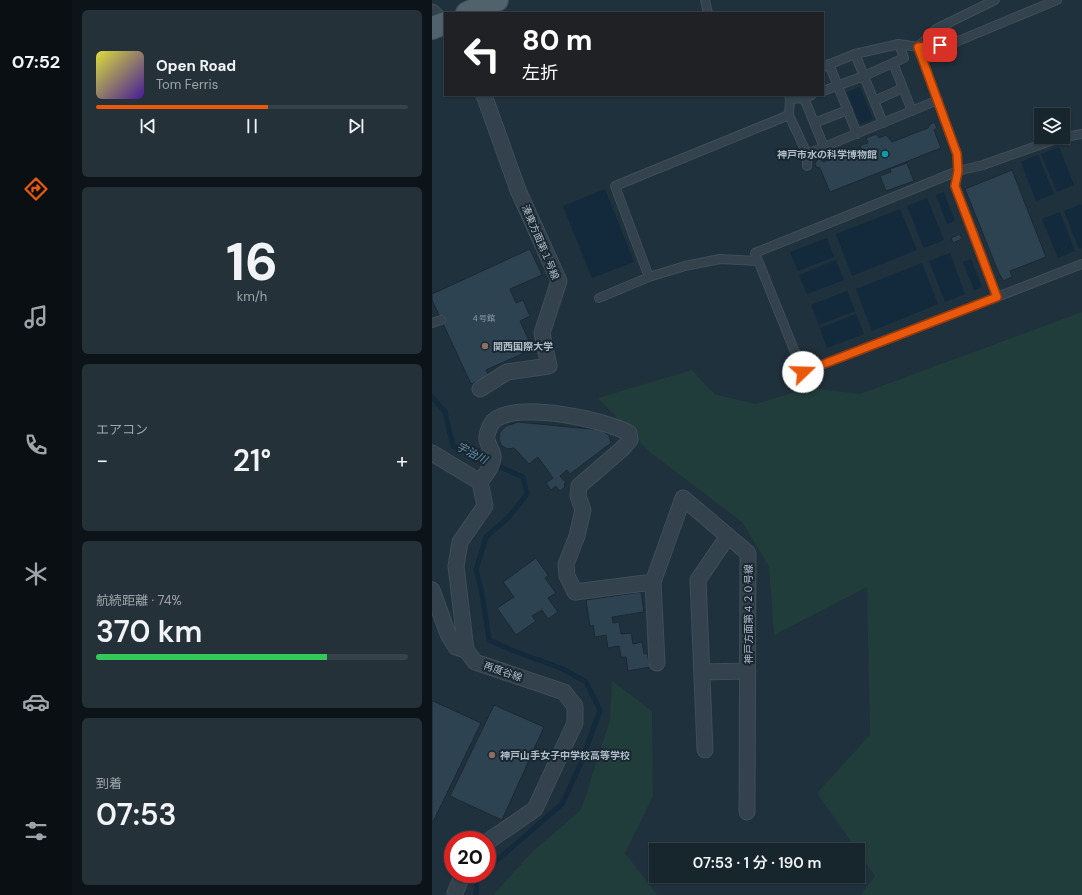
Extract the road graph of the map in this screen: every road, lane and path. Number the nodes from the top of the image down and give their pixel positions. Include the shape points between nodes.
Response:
1 (497, 0) edge
2 (705, 0) edge
3 (995, 0) edge
4 (1058, 0) edge
5 (469, 12) edge
6 (708, 12) edge
7 (899, 44) junction
8 (918, 47) junction
9 (855, 54) junction
10 (893, 63) junction
11 (826, 66) edge
12 (864, 76) junction
13 (838, 85) junction
14 (903, 88) junction
15 (824, 91) edge
16 (484, 96) edge
17 (808, 96) edge
18 (789, 97) edge
19 (938, 100) junction
20 (874, 101) junction
21 (848, 110) junction
22 (912, 111) junction
23 (789, 115) junction
24 (814, 123) junction
25 (883, 124) junction
26 (857, 134) junction
27 (1082, 134) edge
28 (824, 147) junction
29 (807, 154) junction
30 (807, 166) dead end
31 (958, 171) junction
32 (758, 261) junction
33 (1082, 264) edge
34 (649, 277) junction
35 (997, 297) junction
36 (599, 298) dead end
37 (441, 320) dead end
38 (432, 323) edge
39 (480, 389) dead end
40 (432, 453) edge
41 (484, 476) junction
42 (728, 536) junction
43 (653, 582) junction
44 (432, 590) edge
45 (466, 650) junction
46 (657, 663) dead end
47 (748, 671) junction
48 (702, 672) junction
49 (705, 750) dead end
50 (747, 812) dead end
51 (496, 836) edge
52 (459, 883) edge
53 (455, 895) edge

1 - 5 main road
2 - 6 lane
3 - 8 lane via 936,29
4 - 8 lane via 951,44
7 - 8 lane
7 - 9 lane
7 - 10 lane via 904,58
8 - 19 lane
9 - 11 lane
9 - 12 lane
10 - 12 lane
10 - 14 lane
11 - 13 lane
12 - 13 lane
12 - 20 lane
13 - 15 lane
13 - 21 lane
14 - 20 lane
14 - 22 lane
16 - 39 street, 湊東方面第１号線 via 518,190 559,281 542,333 549,366 507,372
17 - 18 lane
17 - 24 lane
18 - 23 lane
19 - 22 lane
19 - 31 lane via 957,154
20 - 25 lane
21 - 24 lane
21 - 26 lane
22 - 25 lane
23 - 29 lane
23 - 34 lane via 615,186
24 - 28 lane
25 - 26 lane
26 - 28 lane
27 - 31 lane via 1059,138 983,165
28 - 29 lane
29 - 30 lane
31 - 32 lane via 756,253
31 - 35 lane via 955,186
32 - 34 lane via 720,259
32 - 35 lane via 803,372
33 - 35 lane
34 - 36 lane
37 - 38 lane
40 - 41 street
41 - 43 street via 493,456 487,442 488,431 495,420 508,414 528,412 573,415 629,433 630,440 622,449 579,486 578,496 583,510 577,536 566,564 567,576 575,592
41 - 45 street via 485,506 460,542 456,566
42 - 43 street, 神戸方面第４２０号線 via 682,498
42 - 47 street, 神戸方面第４２０号線 via 748,553
42 - 48 street via 698,580
43 - 46 street
44 - 45 street, 再度谷線 via 448,634 456,647
45 - 51 street, 再度谷線 via 475,662 564,692 575,706 575,723 535,809
47 - 48 street
47 - 50 street, 神戸方面第４２０号線
48 - 49 street
52 - 53 street

